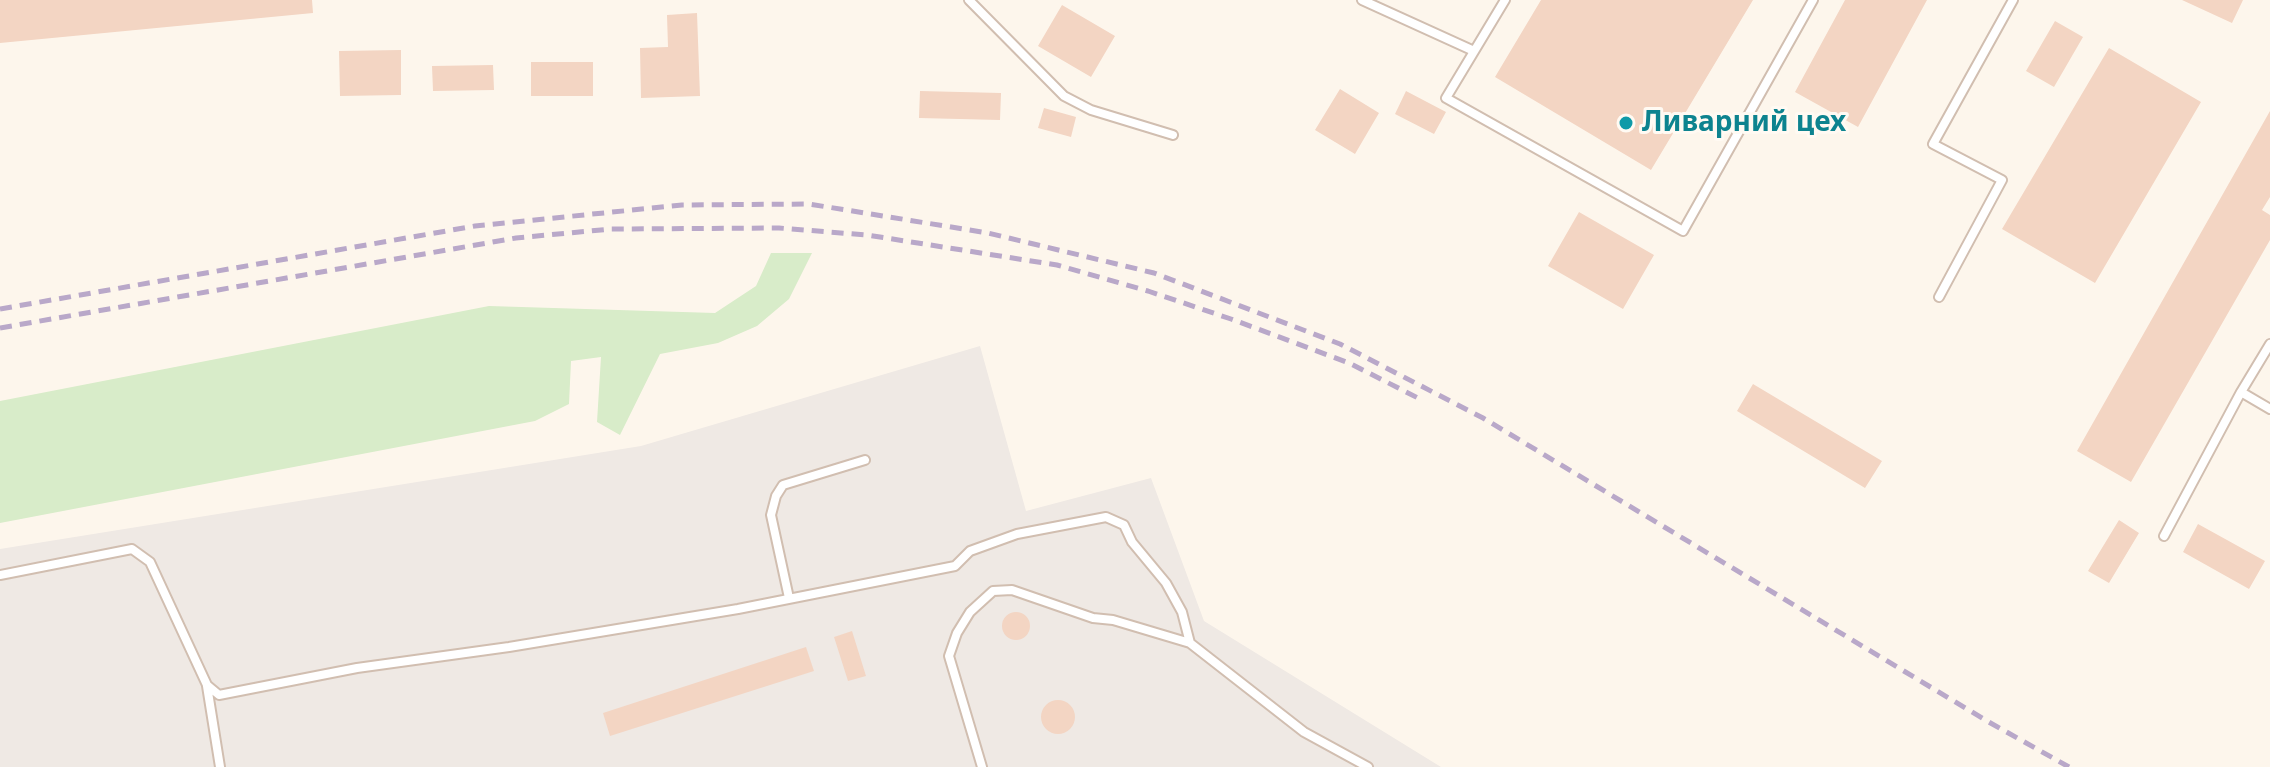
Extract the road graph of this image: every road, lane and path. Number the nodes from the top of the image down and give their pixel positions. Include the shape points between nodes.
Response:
1 (969, 0) edge
2 (1362, 0) edge
3 (1505, 0) edge
4 (1813, 0) edge
5 (2013, 0) edge
6 (1474, 51) junction
7 (1173, 135) dead end
8 (1939, 297) dead end
9 (2270, 344) edge
10 (2241, 392) junction
11 (2270, 409) edge
12 (865, 460) dead end
13 (2164, 536) dead end
14 (0, 575) edge
15 (789, 598) junction
16 (1190, 643) junction
17 (207, 685) junction
18 (220, 767) edge
19 (982, 767) edge
20 (1368, 767) edge

1 - 7 lane via 1064,96 1091,110
2 - 6 lane
3 - 6 lane
4 - 6 lane via 1683,231 1446,98
5 - 8 lane via 1933,144 2002,180
9 - 10 lane
10 - 11 lane
10 - 13 lane
12 - 15 lane via 783,485 776,496 771,515
14 - 17 lane via 132,549 150,562
15 - 16 lane via 955,566 970,551 1017,534 1106,517 1124,525 1166,583 1182,612
15 - 17 lane via 219,695
16 - 19 lane via 1012,590 993,591 970,612 949,656
16 - 20 lane via 1304,732
17 - 18 lane

